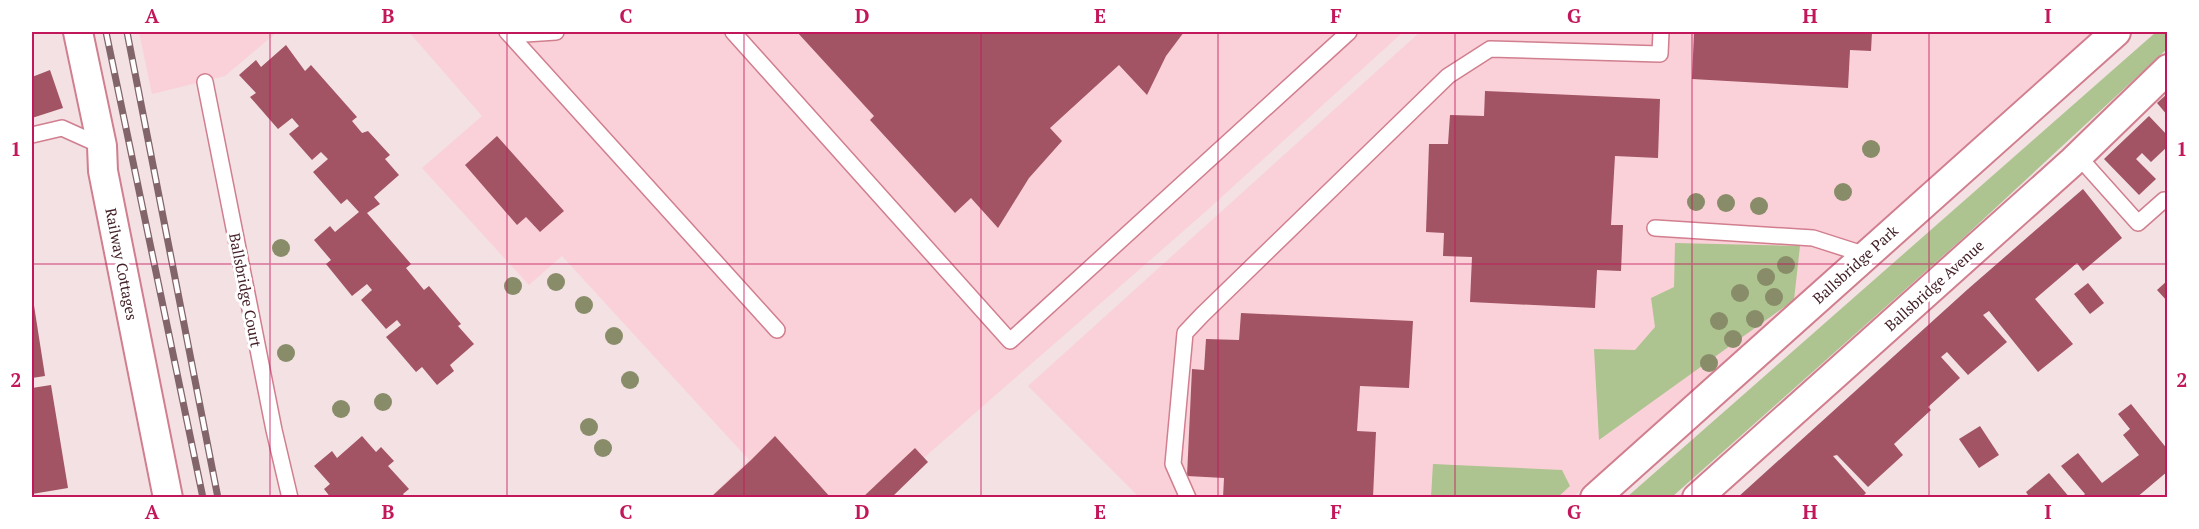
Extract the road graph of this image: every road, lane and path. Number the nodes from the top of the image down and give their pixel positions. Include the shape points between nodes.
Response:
1 (78, 32) edge
2 (556, 32) edge
3 (733, 32) edge
4 (1349, 32) edge
5 (1661, 32) edge
6 (508, 33) edge
7 (2106, 35) edge
8 (2168, 69) edge
9 (205, 82) dead end
10 (32, 135) edge
11 (102, 146) junction
12 (2078, 156) junction
13 (2164, 200) dead end
14 (1655, 228) dead end
15 (1866, 255) junction
16 (777, 330) dead end
17 (168, 498) edge
18 (290, 498) edge
19 (1188, 498) edge
20 (1595, 498) edge
21 (1697, 498) edge

1 - 11 street, Railway Cottages
2 - 6 lane
3 - 4 lane via 1010,341
5 - 19 lane via 1660,54 1490,50 1448,76 1202,315 1185,333 1173,464
6 - 16 lane
7 - 15 street, Ballsbridge Park
8 - 12 street, Ballsbridge Avenue
9 - 18 lane, Ballsbridge Court
10 - 11 lane via 62,128
11 - 17 street, Railway Cottages via 103,171
12 - 13 lane via 2138,223
12 - 21 street, Ballsbridge Avenue
14 - 15 lane via 1812,238
15 - 20 street, Ballsbridge Park

